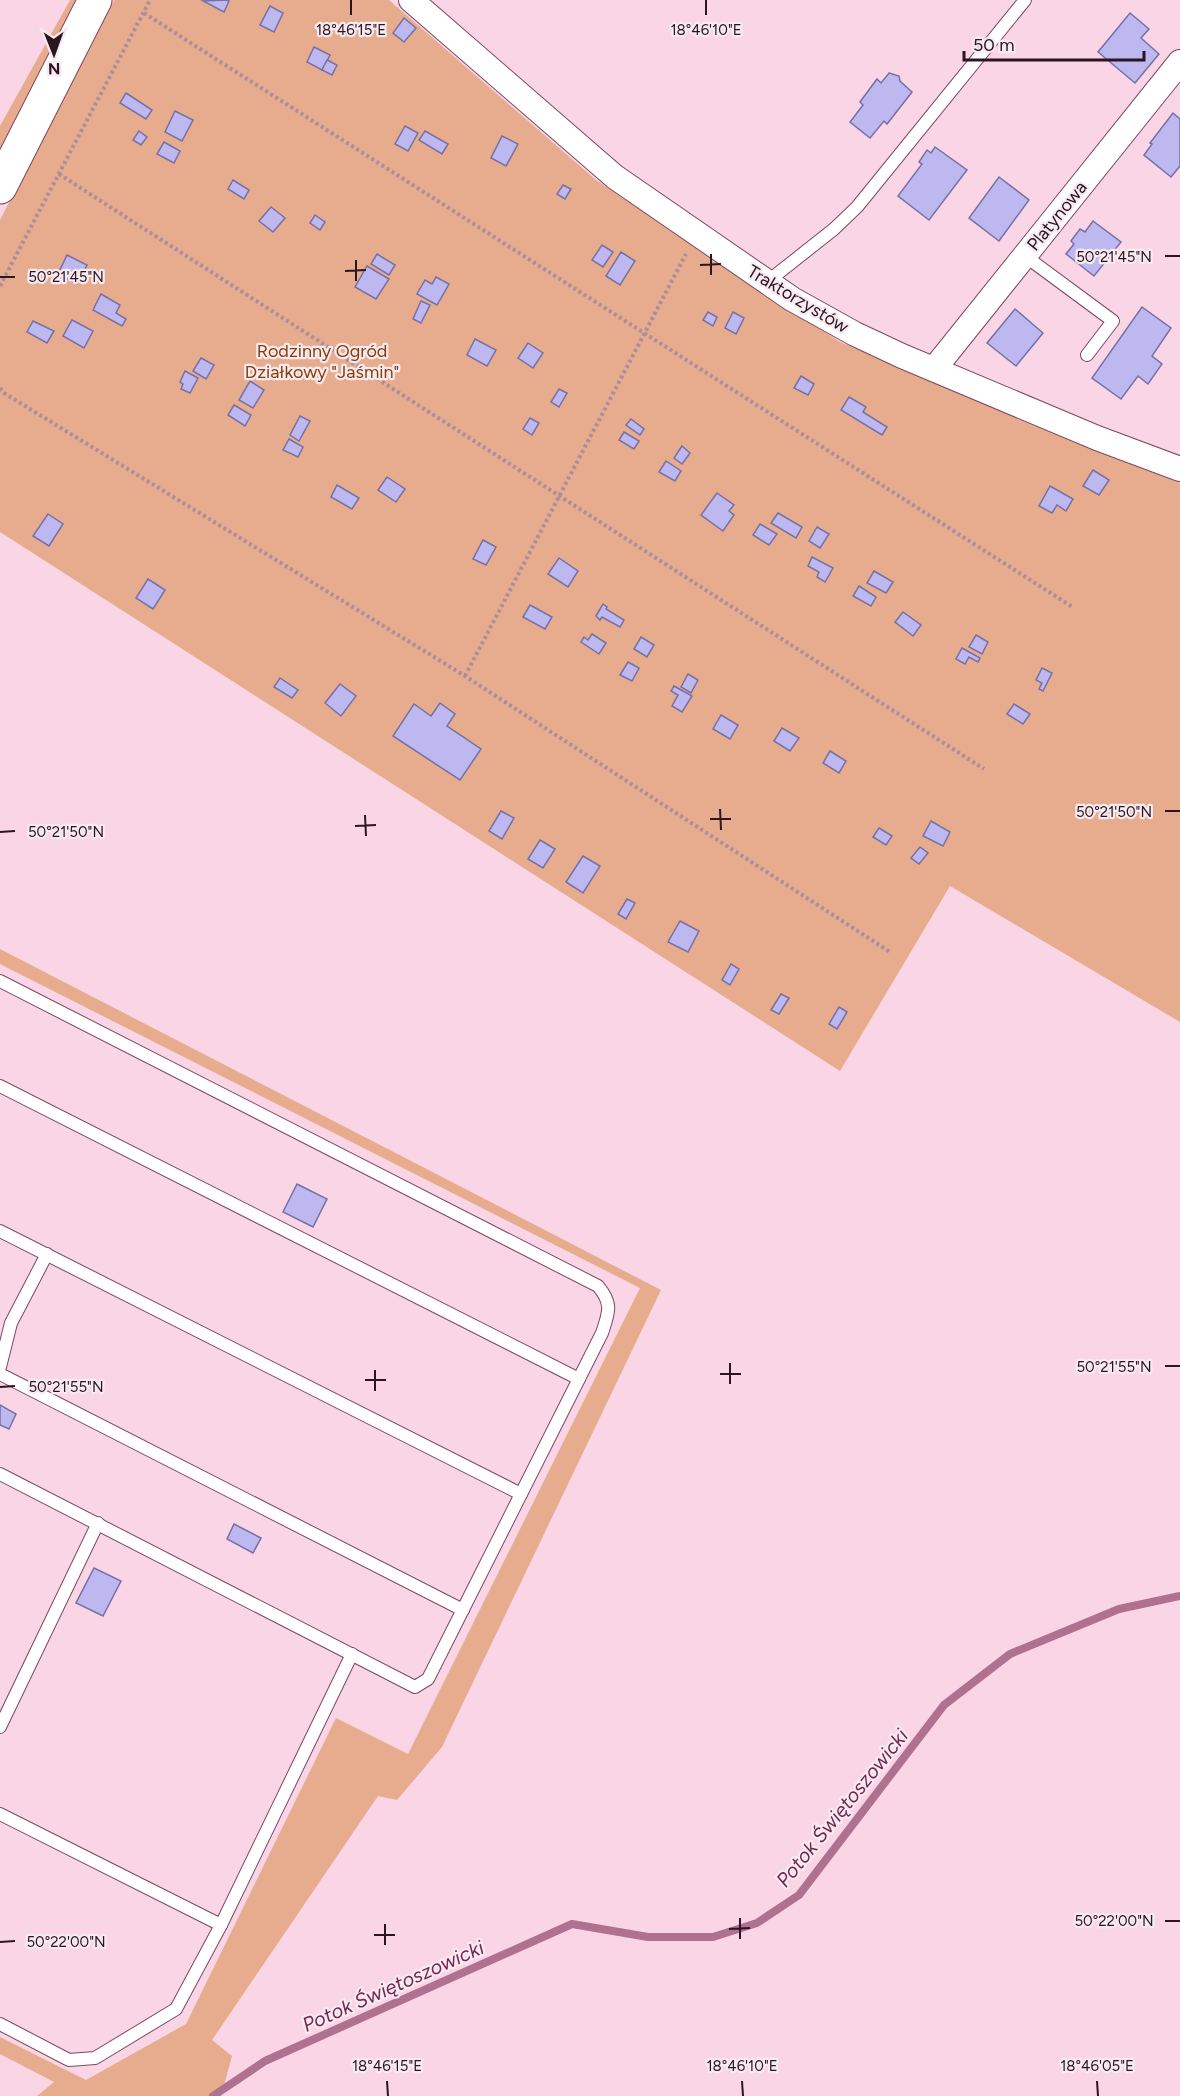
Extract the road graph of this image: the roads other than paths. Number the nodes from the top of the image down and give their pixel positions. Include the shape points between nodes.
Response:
1 (95, 0) edge
2 (411, 0) edge
3 (1025, 0) edge
4 (1180, 62) edge
5 (0, 187) edge
6 (1025, 256) junction
7 (766, 282) junction
8 (1087, 355) dead end
9 (934, 369) junction
10 (1180, 469) edge
11 (0, 981) edge
12 (0, 1086) edge
13 (0, 1231) edge
14 (46, 1254) junction
15 (0, 1367) edge
16 (0, 1374) edge
17 (579, 1379) junction
18 (0, 1474) edge
19 (521, 1494) junction
20 (98, 1523) junction
21 (463, 1610) junction
22 (352, 1654) junction
23 (0, 1727) edge
24 (0, 1814) edge
25 (221, 1925) junction
26 (0, 2025) edge

1 - 5 main road
2 - 7 street, Traktorzystów via 590,157
3 - 7 lane via 857,207
4 - 6 street, Platynowa
6 - 8 lane via 1113,321
6 - 9 street, Platynowa
7 - 9 street, Traktorzystów via 855,334
9 - 10 street, Traktorzystów
11 - 17 lane via 598,1286 607,1297 609,1312
12 - 17 lane
13 - 14 lane
14 - 15 lane via 11,1323
14 - 19 lane
16 - 21 lane
17 - 19 lane
18 - 20 lane
19 - 21 lane
20 - 22 lane
20 - 23 lane
21 - 22 lane via 428,1679 415,1687
22 - 25 lane
24 - 25 lane
25 - 26 lane via 176,2009 95,2058 69,2060

